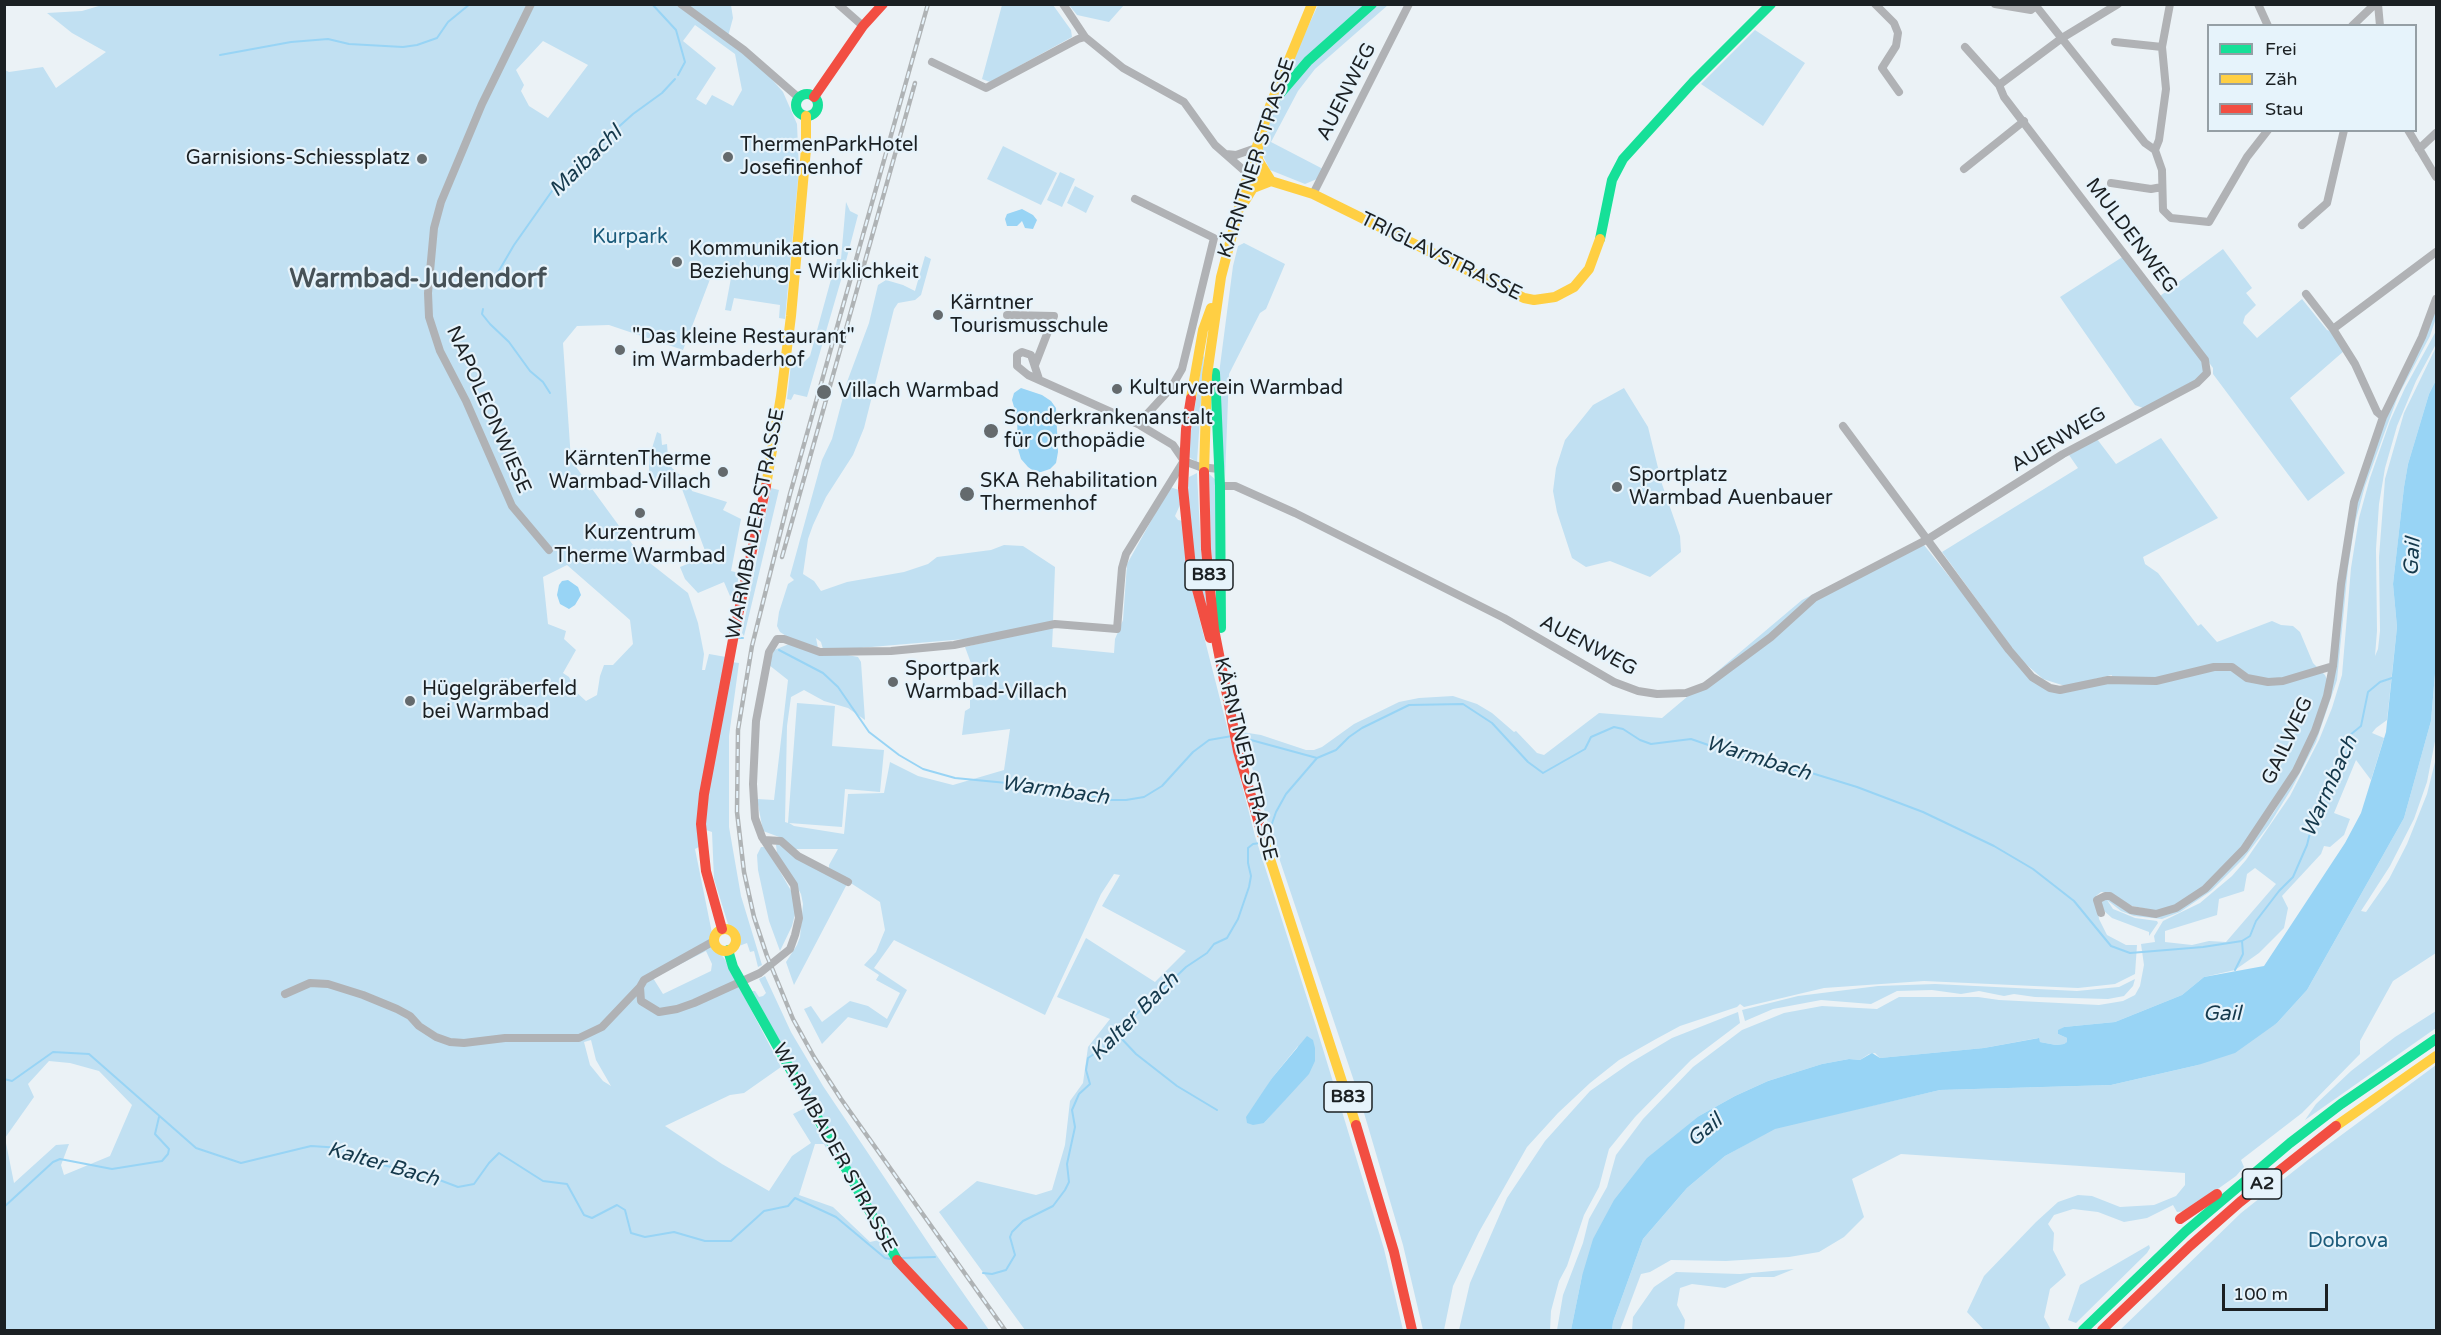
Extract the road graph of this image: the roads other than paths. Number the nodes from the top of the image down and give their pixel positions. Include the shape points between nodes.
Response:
1 (531, 4) edge
2 (681, 4) edge
3 (838, 4) edge
4 (883, 4) edge
5 (1063, 4) edge
6 (1307, 4) edge
7 (1312, 4) edge
8 (1372, 4) edge
9 (1409, 4) edge
10 (1771, 4) edge
11 (1875, 4) edge
12 (1995, 4) edge
13 (2118, 4) edge
14 (2170, 4) edge
15 (2258, 4) edge
16 (2377, 4) edge
17 (2035, 5) edge
18 (1305, 18) junction
19 (2267, 24) edge
20 (2354, 24) edge
21 (2380, 24) edge
22 (863, 26) junction
23 (1085, 38) junction
24 (2062, 38) junction
25 (2115, 42) dead end
26 (1965, 46) dead end
27 (2162, 47) junction
28 (932, 62) dead end
29 (1999, 85) junction
30 (1899, 92) dead end
31 (814, 97) junction
32 (799, 98) junction
33 (1270, 106) junction
34 (806, 116) junction
35 (2024, 121) junction
36 (2266, 132) edge
37 (2344, 132) edge
38 (2409, 132) edge
39 (2436, 133) edge
40 (1257, 145) junction
41 (2419, 149) junction
42 (2155, 150) junction
43 (1224, 154) junction
44 (1964, 169) dead end
45 (1248, 174) junction
46 (2436, 177) edge
47 (1271, 181) junction
48 (2112, 183) dead end
49 (2163, 187) junction
50 (1313, 195) junction
51 (1135, 199) dead end
52 (1238, 208) junction
53 (2301, 225) dead end
54 (2436, 252) edge
55 (2306, 294) dead end
56 (2436, 299) edge
57 (1217, 301) junction
58 (1006, 315) dead end
59 (2333, 329) junction
60 (1212, 336) junction
61 (1035, 365) junction
62 (2208, 373) joint
63 (1039, 379) junction
64 (2383, 417) junction
65 (1138, 424) junction
66 (1843, 426) dead end
67 (1184, 461) junction
68 (1219, 469) junction
69 (1220, 486) junction
70 (1928, 539) junction
71 (549, 550) dead end
72 (1220, 665) junction
73 (2333, 666) junction
74 (764, 840) junction
75 (848, 882) dead end
76 (2101, 913) dead end
77 (722, 929) junction
78 (714, 941) junction
79 (728, 950) junction
80 (640, 987) junction
81 (285, 994) dead end
82 (2436, 1039) edge
83 (2436, 1056) edge
84 (2290, 1143) junction
85 (2180, 1219) dead end
86 (963, 1330) edge
87 (1412, 1330) edge
88 (2083, 1330) edge
89 (2102, 1330) edge

1 - 71 street, NAPOLEONWIESE via 482,104 441,202 434,228 428,293 429,317 441,351 512,506
2 - 32 street via 744,50
3 - 22 street
4 - 22 main road, WARMBADER STRASSE
5 - 23 street
6 - 18 main road
7 - 18 main road, KÄRNTNER STRASSE / B83
8 - 33 main road via 1308,61
9 - 50 street, AUENWEG
10 - 50 main road, TRIGLAVSTRASSE via 1623,159 1612,180 1602,233 1589,269 1564,294 1544,300 1524,298
11 - 30 street via 1894,23 1898,33 1896,46 1882,68
12 - 17 street via 2031,10
13 - 24 street
14 - 27 street
15 - 19 street
16 - 20 street
16 - 21 street
17 - 24 street
18 - 33 main road, KÄRNTNER STRASSE / B83
22 - 31 main road, WARMBADER STRASSE
23 - 28 street via 986,88
23 - 43 street via 1124,68 1184,102
24 - 29 street
24 - 42 street via 2145,143
25 - 27 street
26 - 29 street, MULDENWEG
27 - 42 street via 2166,89
29 - 35 street, MULDENWEG
31 - 32 main road via 807,94
31 - 34 main road, WARMBADER STRASSE via 817,109
32 - 34 main road, WARMBADER STRASSE via 797,110
33 - 40 main road, KÄRNTNER STRASSE / B83
34 - 77 main road, WARMBADER STRASSE via 781,396 704,794 701,824 705,863
35 - 44 street
35 - 62 street, MULDENWEG via 2205,360
36 - 49 street via 2209,222 2166,215
37 - 53 street via 2327,203
38 - 41 street
39 - 41 street
40 - 43 street via 1236,155
40 - 45 main road, KÄRNTNER STRASSE / B83
40 - 47 main road via 1258,160
41 - 46 street
42 - 49 street
43 - 45 street
45 - 47 main road, TRIGLAVSTRASSE
45 - 52 main road, KÄRNTNER STRASSE / B83
47 - 50 main road, TRIGLAVSTRASSE
47 - 52 main road via 1253,188
48 - 49 street
51 - 65 street via 1214,238 1182,369 1171,388
52 - 57 main road, KÄRNTNER STRASSE / B83
54 - 59 street
55 - 59 street
56 - 64 street, GAILWEG
57 - 60 main road, KÄRNTNER STRASSE / B83
57 - 67 main road via 1209,310 1196,363
58 - 61 street via 1054,316
59 - 64 street
60 - 68 main road via 1217,355 1214,380
60 - 72 main road, KÄRNTNER STRASSE / B83 via 1203,484
61 - 63 street
61 - 63 street via 1030,355 1017,355 1017,366
62 - 70 street, AUENWEG via 2198,383 2063,454
63 - 65 street
64 - 73 street, GAILWEG via 2354,502
65 - 67 street via 1173,445
66 - 70 street
67 - 68 street
67 - 72 main road via 1191,567
67 - 74 street via 1126,554 1117,629 1055,624 954,645 891,651 820,652 777,639 769,652 756,721 755,818
68 - 69 main road
69 - 70 street, AUENWEG via 1235,486 1295,513 1504,618 1614,682 1648,693 1686,693 1705,686 1771,637 1814,598
69 - 72 main road
70 - 73 street via 2009,650 2032,677 2050,687 2060,690 2108,680 2157,681 2214,666 2232,667 2247,678 2283,681
72 - 87 main road, KÄRNTNER STRASSE / B83 via 1261,831 1370,1169
73 - 76 street, GAILWEG via 2315,731 2296,771 2231,865 2176,908 2146,914 2105,896 2097,900
74 - 75 street via 781,842 798,856
74 - 80 street via 794,885 800,918 790,949 760,973 677,1009 659,1012 641,1001
77 - 78 main road
77 - 79 main road, WARMBADER STRASSE via 729,929 736,937
78 - 79 main road via 717,947
78 - 80 street via 650,975
79 - 86 main road, WARMBADER STRASSE via 733,968 887,1244 898,1261
80 - 81 street via 602,1027 579,1038 506,1038 465,1043 436,1037 397,1009 328,984 310,983
82 - 84 main road, A2
83 - 89 main road, A2 via 2350,1115 2240,1202
84 - 85 main road
84 - 88 main road, A2 via 2186,1231

